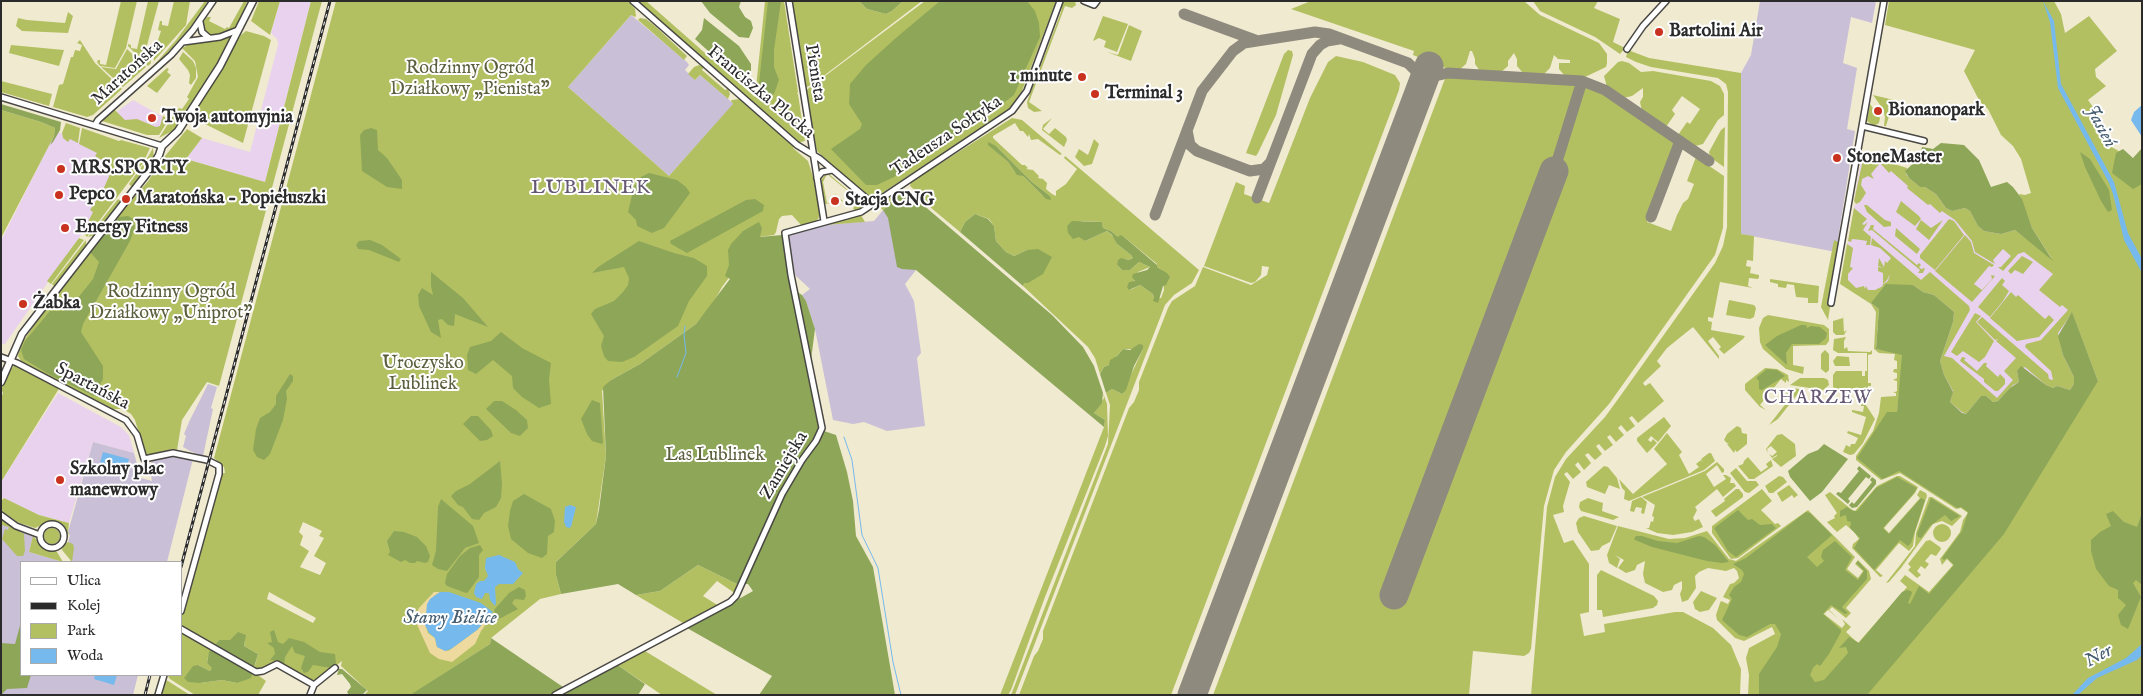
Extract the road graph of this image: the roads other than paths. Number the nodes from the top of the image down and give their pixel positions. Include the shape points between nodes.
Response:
1 (213, 1) edge
2 (253, 1) edge
3 (633, 1) edge
4 (788, 1) edge
5 (1084, 1) edge
6 (1666, 1) edge
7 (1884, 1) edge
8 (1060, 2) edge
9 (1096, 3) edge
10 (200, 22) junction
11 (240, 29) junction
12 (209, 38) junction
13 (183, 42) junction
14 (1626, 49) dead end
15 (1, 97) edge
16 (95, 126) junction
17 (1862, 126) junction
18 (1924, 141) dead end
19 (162, 146) junction
20 (812, 154) junction
21 (833, 170) junction
22 (816, 179) junction
23 (872, 203) junction
24 (824, 222) junction
25 (1831, 303) dead end
26 (1, 357) edge
27 (14, 362) junction
28 (1, 382) edge
29 (1, 515) edge
30 (40, 535) junction
31 (182, 607) edge
32 (182, 630) edge
33 (334, 668) dead end
34 (164, 676) edge
35 (314, 685) junction
36 (158, 695) edge
37 (310, 695) edge
38 (555, 695) edge

1 - 10 street, Maratońska
2 - 11 main road
3 - 20 street, Franciszka Plocka via 796,145
4 - 20 street, Pienista
5 - 9 street
6 - 14 street
7 - 17 street
8 - 23 street, Tadeusza Sołtyka via 1027,91 1017,106
10 - 12 street via 202,32
10 - 13 street, Maratońska
11 - 12 street, Maratońska
11 - 19 main road via 178,131
12 - 13 street, Maratońska
13 - 16 street, Maratońska
15 - 16 street
16 - 19 street
17 - 18 street
17 - 25 street
19 - 27 main road via 152,167 22,334
20 - 21 street, Franciszka Plocka
20 - 22 street, Pienista
21 - 22 street via 822,172
21 - 23 street, Franciszka Plocka
22 - 24 street, Pienista
23 - 24 street, Zamiejska via 858,214
24 - 38 street, Zamiejska via 784,235 821,416 820,434 782,494 736,596
26 - 27 street
27 - 28 main road
27 - 31 street, Spartańska via 126,420 136,431 144,459 172,452 219,466
29 - 30 street via 16,526
30 - 30 street via 44,545 51,548 59,545 63,538 60,528 54,524 43,527
32 - 35 street via 256,672 277,664
33 - 35 street
34 - 36 street
35 - 37 street

